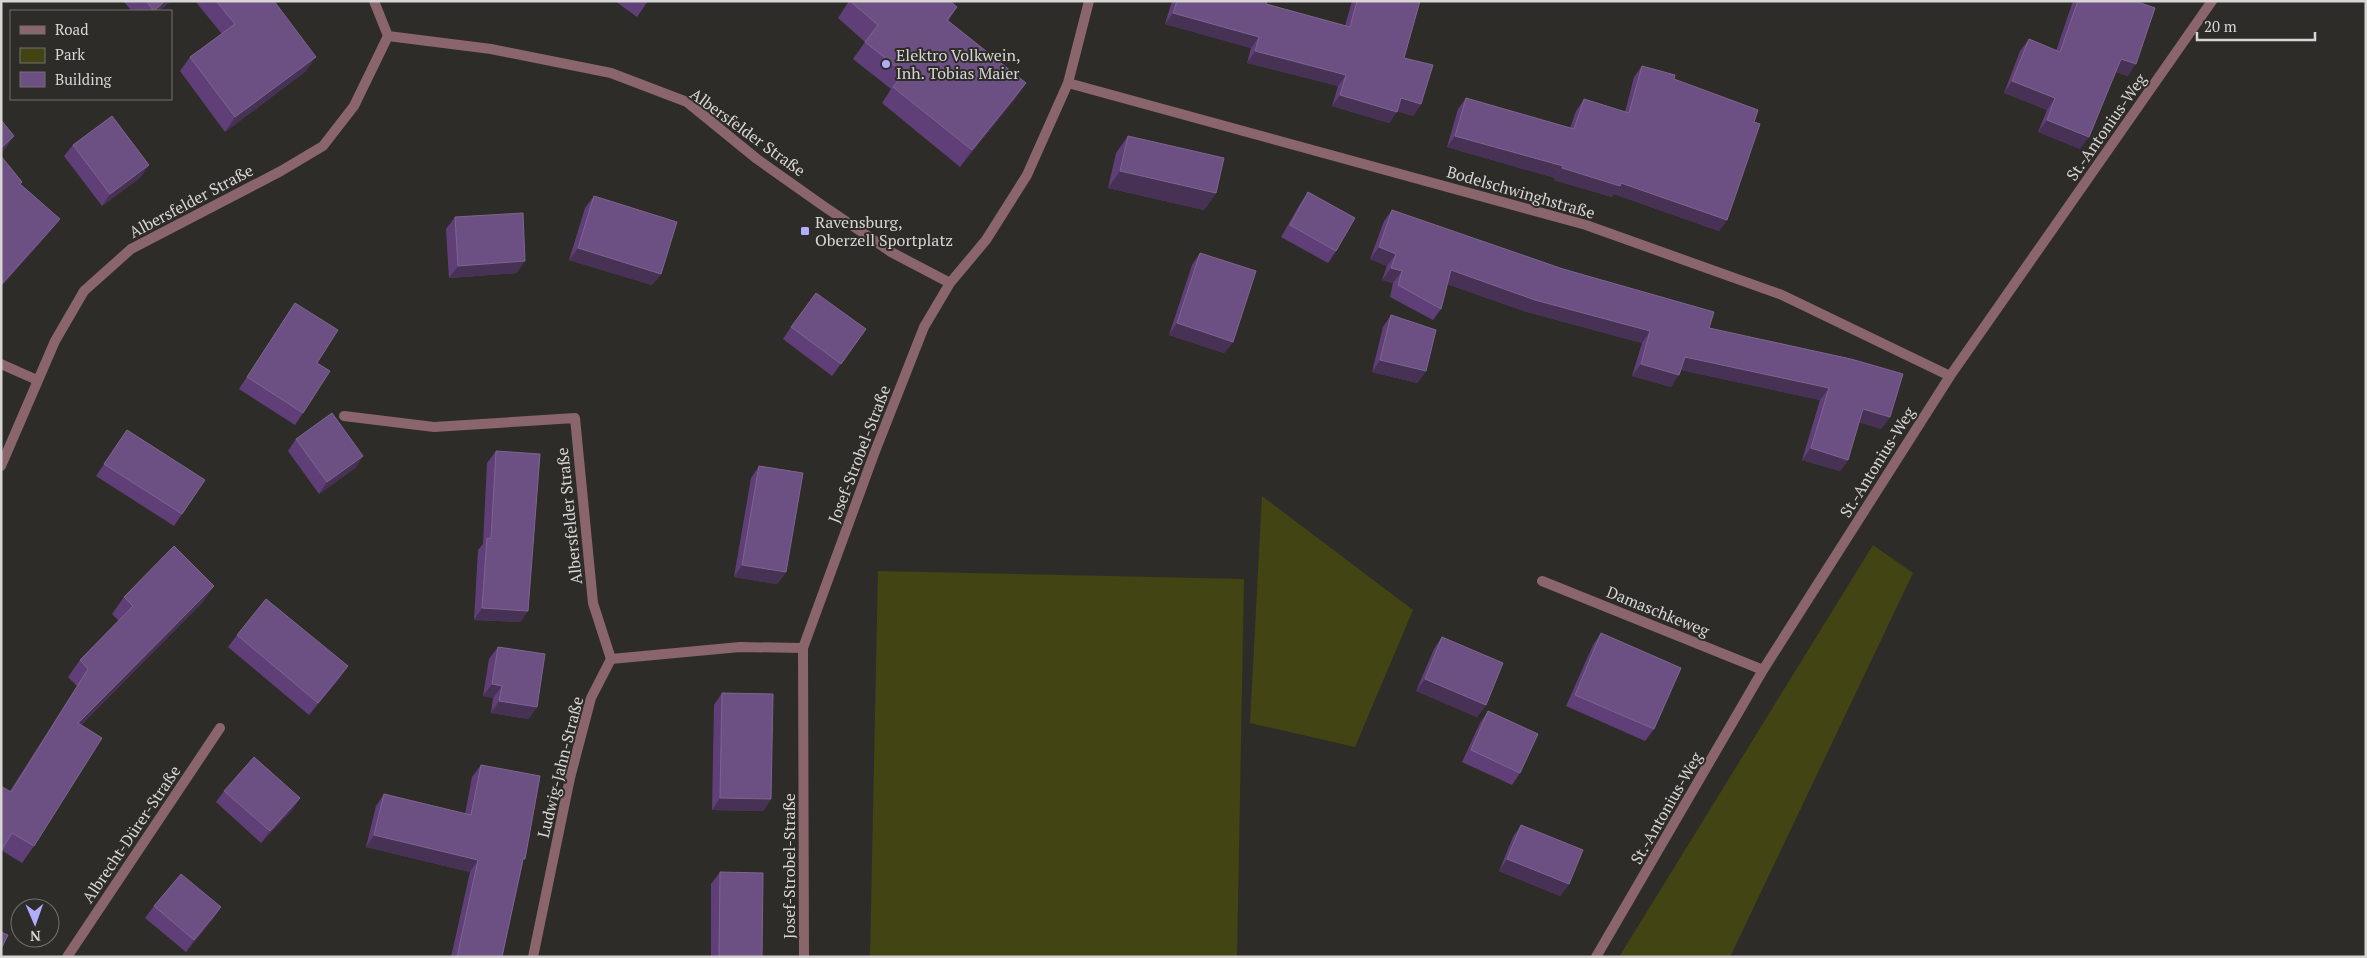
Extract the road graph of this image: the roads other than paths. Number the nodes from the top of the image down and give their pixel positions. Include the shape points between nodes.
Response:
1 (374, 1) edge
2 (1089, 1) edge
3 (2212, 1) edge
4 (388, 36) junction
5 (1068, 83) junction
6 (950, 283) junction
7 (1, 364) edge
8 (1950, 376) junction
9 (37, 380) junction
10 (344, 416) dead end
11 (1, 466) edge
12 (1542, 581) dead end
13 (802, 648) junction
14 (611, 659) junction
15 (1763, 670) junction
16 (220, 728) dead end
17 (67, 957) edge
18 (533, 957) edge
19 (804, 957) edge
20 (1596, 957) edge

1 - 4 street
2 - 5 street, Josef-Strobel-Straße
3 - 8 street, St.-Antonius-Weg
4 - 6 street, Albersfelder Straße via 491,49 611,72 687,102 757,159 891,252
4 - 9 street, Albersfelder Straße via 354,106 323,146 131,249 84,291
5 - 6 street, Josef-Strobel-Straße via 1027,175 986,240
5 - 8 street, Bodelschwinghstraße via 1586,226 1782,295
6 - 13 street, Josef-Strobel-Straße via 924,327
7 - 9 street
8 - 15 street, St.-Antonius-Weg
9 - 11 street, Albersfelder Straße
10 - 14 street, Albersfelder Straße via 434,427 575,418 593,603
12 - 15 street, Damaschkeweg
13 - 14 street via 740,647
13 - 19 street, Josef-Strobel-Straße
14 - 18 street, Ludwig-Jahn-Straße via 591,698 570,778
15 - 20 street, St.-Antonius-Weg
16 - 17 street, Albrecht-Dürer-Straße

